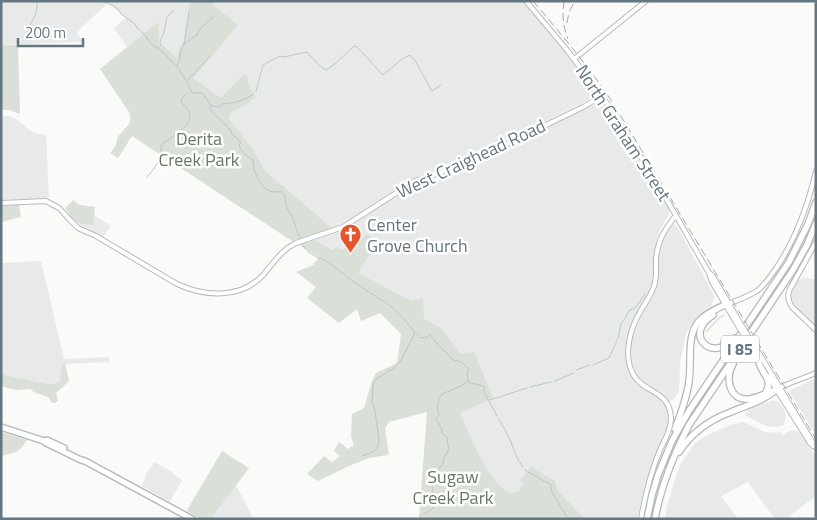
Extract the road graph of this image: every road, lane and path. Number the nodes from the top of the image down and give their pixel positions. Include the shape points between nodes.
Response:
1 (526, 1) edge
2 (646, 1) edge
3 (574, 59) junction
4 (602, 96) junction
5 (816, 171) edge
6 (816, 202) edge
7 (1, 203) edge
8 (676, 215) junction
9 (816, 223) edge
10 (816, 242) edge
11 (728, 304) junction
12 (756, 310) junction
13 (816, 330) edge
14 (743, 344) junction
15 (753, 347) junction
16 (758, 359) junction
17 (816, 374) edge
18 (778, 389) junction
19 (764, 395) junction
20 (1, 427) edge
21 (672, 441) junction
22 (816, 448) edge
23 (666, 476) junction
24 (192, 519) edge
25 (641, 519) edge
26 (647, 519) edge
27 (655, 519) edge

1 - 3 street, North Graham Street
2 - 3 street
3 - 4 street, North Graham Street
4 - 7 street, West Craighead Road via 468,163 415,181 337,230 289,246 255,283 232,292 197,291 178,284 78,228 59,208 46,201
4 - 8 street, North Graham Street
5 - 11 street via 801,221 776,269 757,291
6 - 12 highway, I 85 via 789,262
8 - 11 street, North Graham Street via 712,282
8 - 25 street via 660,240 654,286 635,321 629,343 628,359 633,374 664,399 671,419 650,480
9 - 14 highway, I 85 via 793,270
10 - 13 street via 788,297 792,307
11 - 12 highway via 708,318 700,329 704,344 709,347 719,348 729,343
11 - 15 street, North Graham Street, bridge
11 - 21 highway via 707,314 695,328 687,394
12 - 21 highway, I 85
14 - 19 highway via 730,371 731,389 736,396 745,399
14 - 23 highway, I 85 via 689,425
15 - 16 street, North Graham Street
15 - 18 street, North Graham Street
16 - 18 street, North Graham Street
16 - 19 highway via 769,383
17 - 18 street
18 - 19 highway
18 - 22 street, North Graham Street
18 - 23 highway via 766,398 716,418 698,430 682,447
20 - 24 main road via 44,441
21 - 26 highway, I 85 via 658,475
23 - 27 highway, I 85

